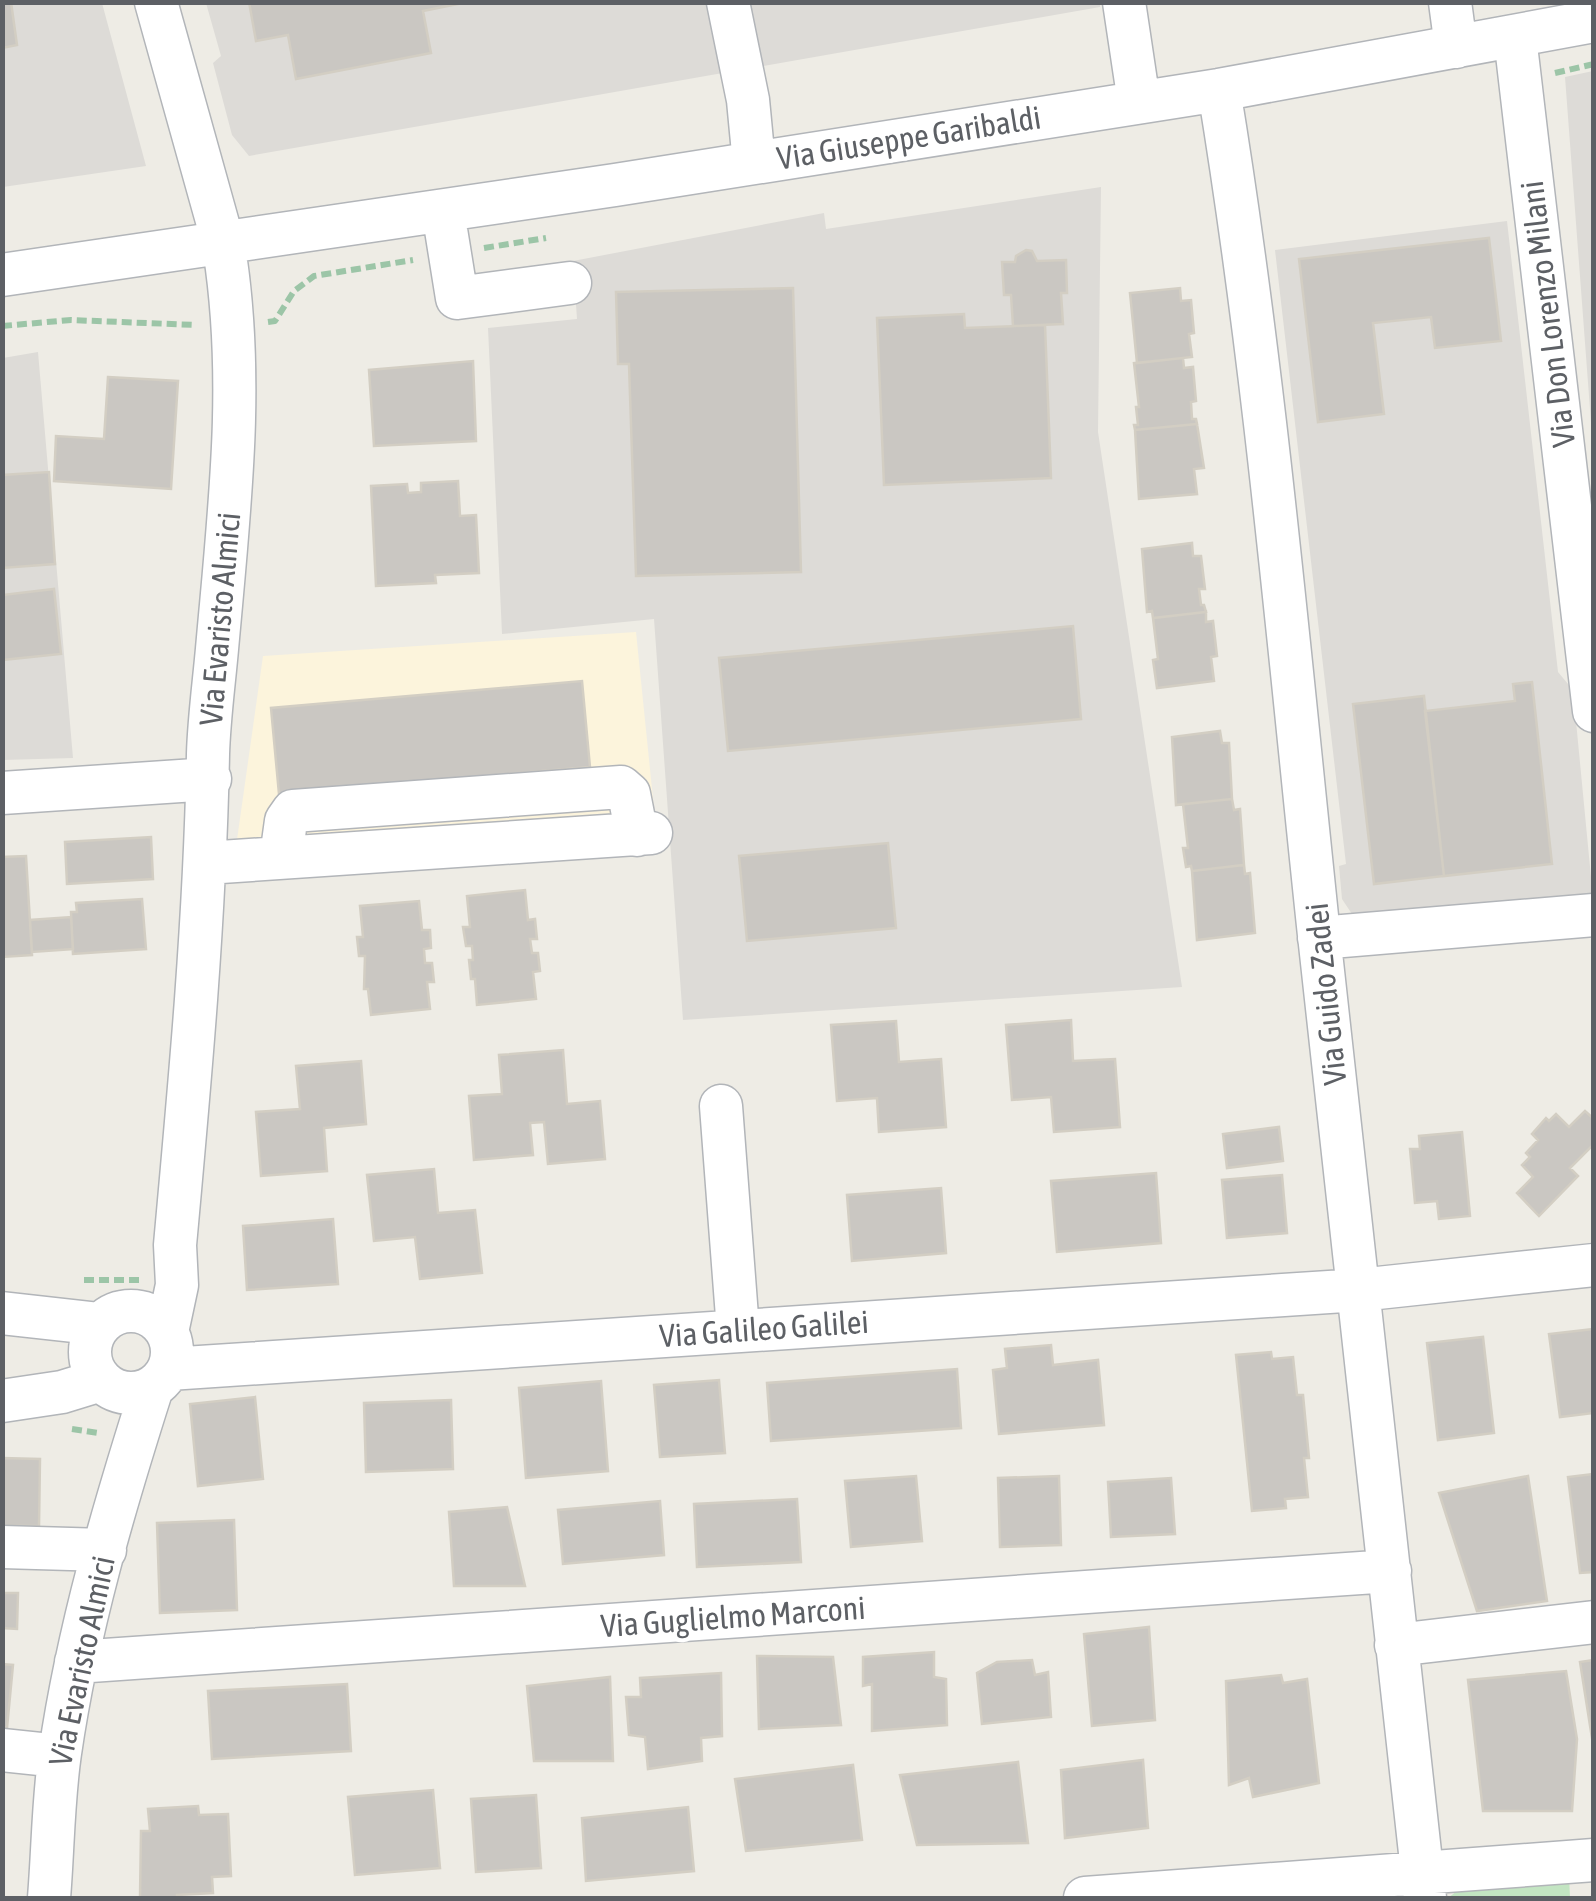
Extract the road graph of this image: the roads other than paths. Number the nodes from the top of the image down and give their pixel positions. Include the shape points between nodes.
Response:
1 (156, 2) edge
2 (728, 2) edge
3 (1124, 2) edge
4 (1450, 2) edge
5 (1594, 21) edge
6 (1456, 48) junction
7 (1518, 58) junction
8 (1219, 90) junction
9 (1139, 102) junction
10 (754, 162) junction
11 (444, 211) junction
12 (222, 242) junction
13 (2, 275) edge
14 (570, 283) dead end
15 (1594, 711) edge
16 (210, 779) junction
17 (2, 793) edge
18 (644, 834) dead end
19 (206, 862) junction
20 (1594, 915) edge
21 (1319, 938) junction
22 (721, 1106) dead end
23 (175, 1244) junction
24 (1594, 1265) edge
25 (1359, 1290) junction
26 (2, 1313) edge
27 (116, 1317) junction
28 (738, 1330) junction
29 (143, 1382) junction
30 (2, 1400) edge
31 (2, 1547) edge
32 (105, 1550) junction
33 (1390, 1571) junction
34 (1594, 1622) edge
35 (1396, 1645) junction
36 (76, 1662) junction
37 (2, 1750) edge
38 (59, 1756) junction
39 (1594, 1860) edge
40 (1424, 1887) edge
41 (50, 1898) edge
42 (1085, 1898) edge

1 - 12 street, Via Evaristo Almici
2 - 10 street
3 - 9 street
4 - 6 street
5 - 7 street, Via Giuseppe Garibaldi
6 - 7 street, Via Giuseppe Garibaldi
6 - 8 street, Via Giuseppe Garibaldi
7 - 15 street, Via Don Lorenzo Milani
8 - 9 street, Via Giuseppe Garibaldi
8 - 21 street, Via Guido Zadei via 1271,466
9 - 10 street, Via Giuseppe Garibaldi
10 - 11 street, Via Giuseppe Garibaldi
11 - 12 street, Via Giuseppe Garibaldi
11 - 14 street via 457,298
12 - 13 street, Via Giuseppe Garibaldi
12 - 16 street, Via Evaristo Almici via 233,326 234,450
16 - 17 street
16 - 19 street, Via Evaristo Almici
18 - 19 street
19 - 23 street, Via Evaristo Almici
20 - 21 street
21 - 25 street, Via Guido Zadei
22 - 28 street
23 - 27 street, Via Evaristo Almici via 150,1293
23 - 29 street, Via Evaristo Almici via 177,1285
24 - 25 street, Via Galileo Galilei
25 - 28 street, Via Galileo Galilei
25 - 33 street, Via Guido Zadei
26 - 27 street
27 - 29 street via 152,1316
27 - 29 street via 90,1346 94,1370
28 - 29 street, Via Galileo Galilei
29 - 30 street, Via Galileo Galilei
29 - 32 street, Via Evaristo Almici
31 - 32 street
32 - 36 street, Via Evaristo Almici
33 - 35 street, Via Guido Zadei
33 - 36 street, Via Guglielmo Marconi
34 - 35 street
35 - 40 street, Via Guido Zadei
36 - 38 street, Via Evaristo Almici
37 - 38 street
38 - 41 street, Via Evaristo Almici
39 - 40 street
40 - 42 street

